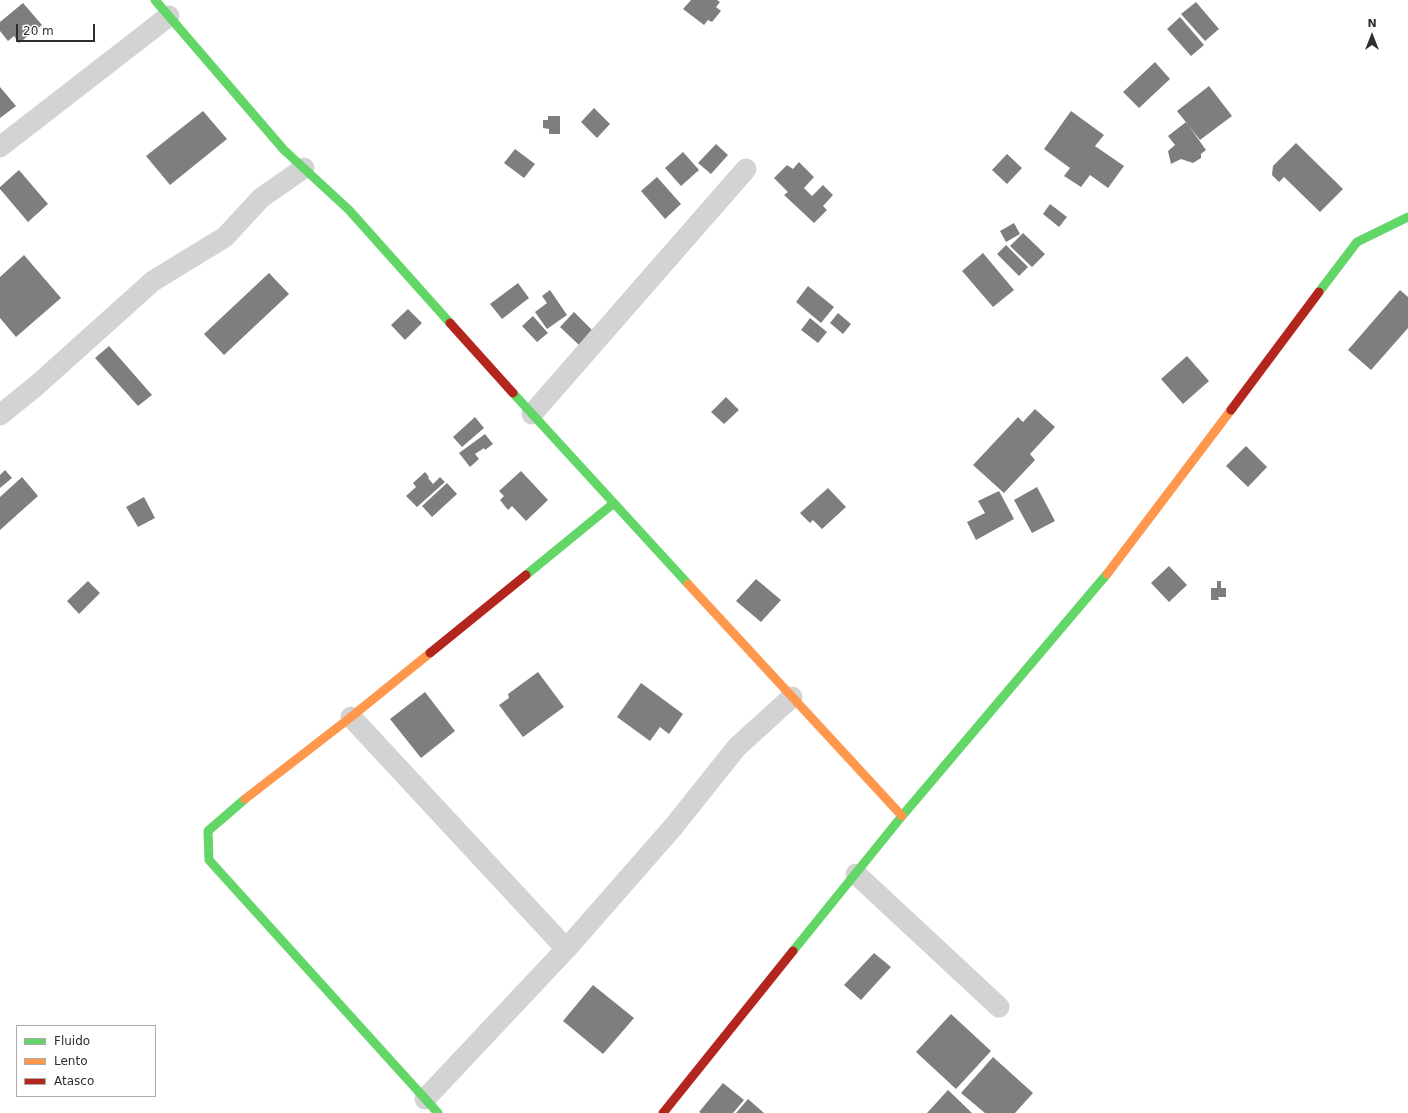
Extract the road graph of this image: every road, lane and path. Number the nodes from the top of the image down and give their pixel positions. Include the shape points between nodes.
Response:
1 (155, 0) edge
2 (169, 16) junction
3 (0, 147) edge
4 (304, 168) junction
5 (746, 169) dead end
6 (1408, 217) edge
7 (532, 414) junction
8 (0, 415) edge
9 (614, 503) junction
10 (792, 697) junction
11 (351, 717) junction
12 (902, 816) junction
13 (856, 874) junction
14 (568, 947) junction
15 (999, 1007) dead end
16 (432, 1106) edge
17 (663, 1113) edge

1 - 2 street
2 - 3 street
2 - 4 street via 284,150
4 - 7 street via 349,210
4 - 8 street via 261,198 224,237 153,281
5 - 7 street
6 - 12 street via 1357,242 1118,560
7 - 9 street
9 - 10 street
9 - 11 street
10 - 12 street
10 - 14 street via 737,747 674,826
11 - 14 street
11 - 16 street via 208,830 209,860
12 - 13 street
13 - 15 street
13 - 17 street
14 - 16 street

